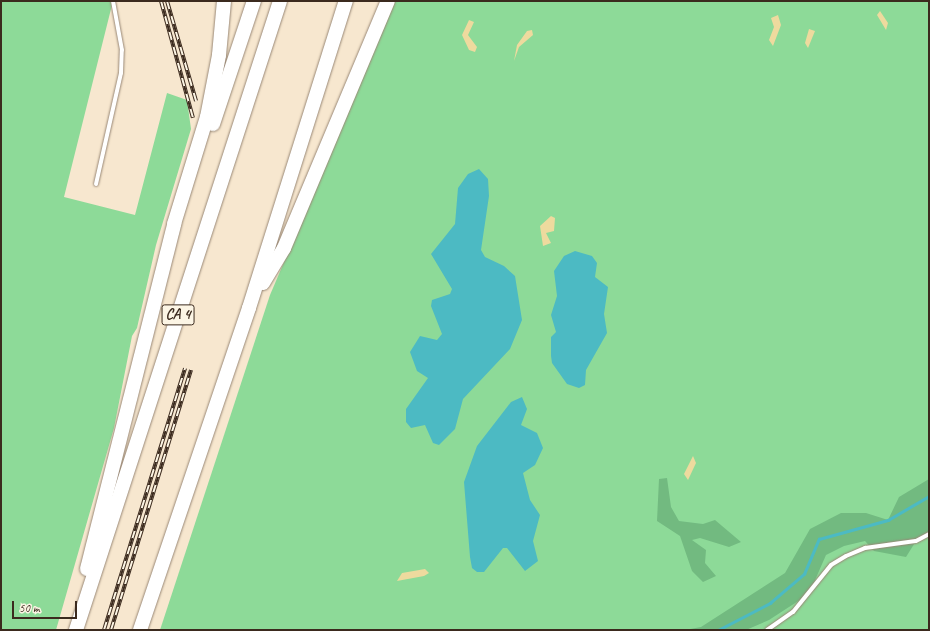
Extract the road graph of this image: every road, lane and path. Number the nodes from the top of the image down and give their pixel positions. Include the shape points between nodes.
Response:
1 (224, 1) edge
2 (254, 1) edge
3 (280, 1) edge
4 (346, 1) edge
5 (388, 1) edge
6 (114, 2) edge
7 (96, 184) dead end
8 (165, 262) junction
9 (249, 308) junction
10 (929, 534) edge
11 (72, 630) edge
12 (76, 630) edge
13 (140, 630) edge
14 (766, 630) edge

1 - 8 highway via 208,110
2 - 8 highway
3 - 12 highway, CA 4
4 - 9 highway
5 - 9 highway via 284,248
6 - 7 lane via 122,50 121,73
8 - 11 highway
9 - 13 highway
10 - 14 lane via 901,545 865,548 846,556 831,565 793,612

